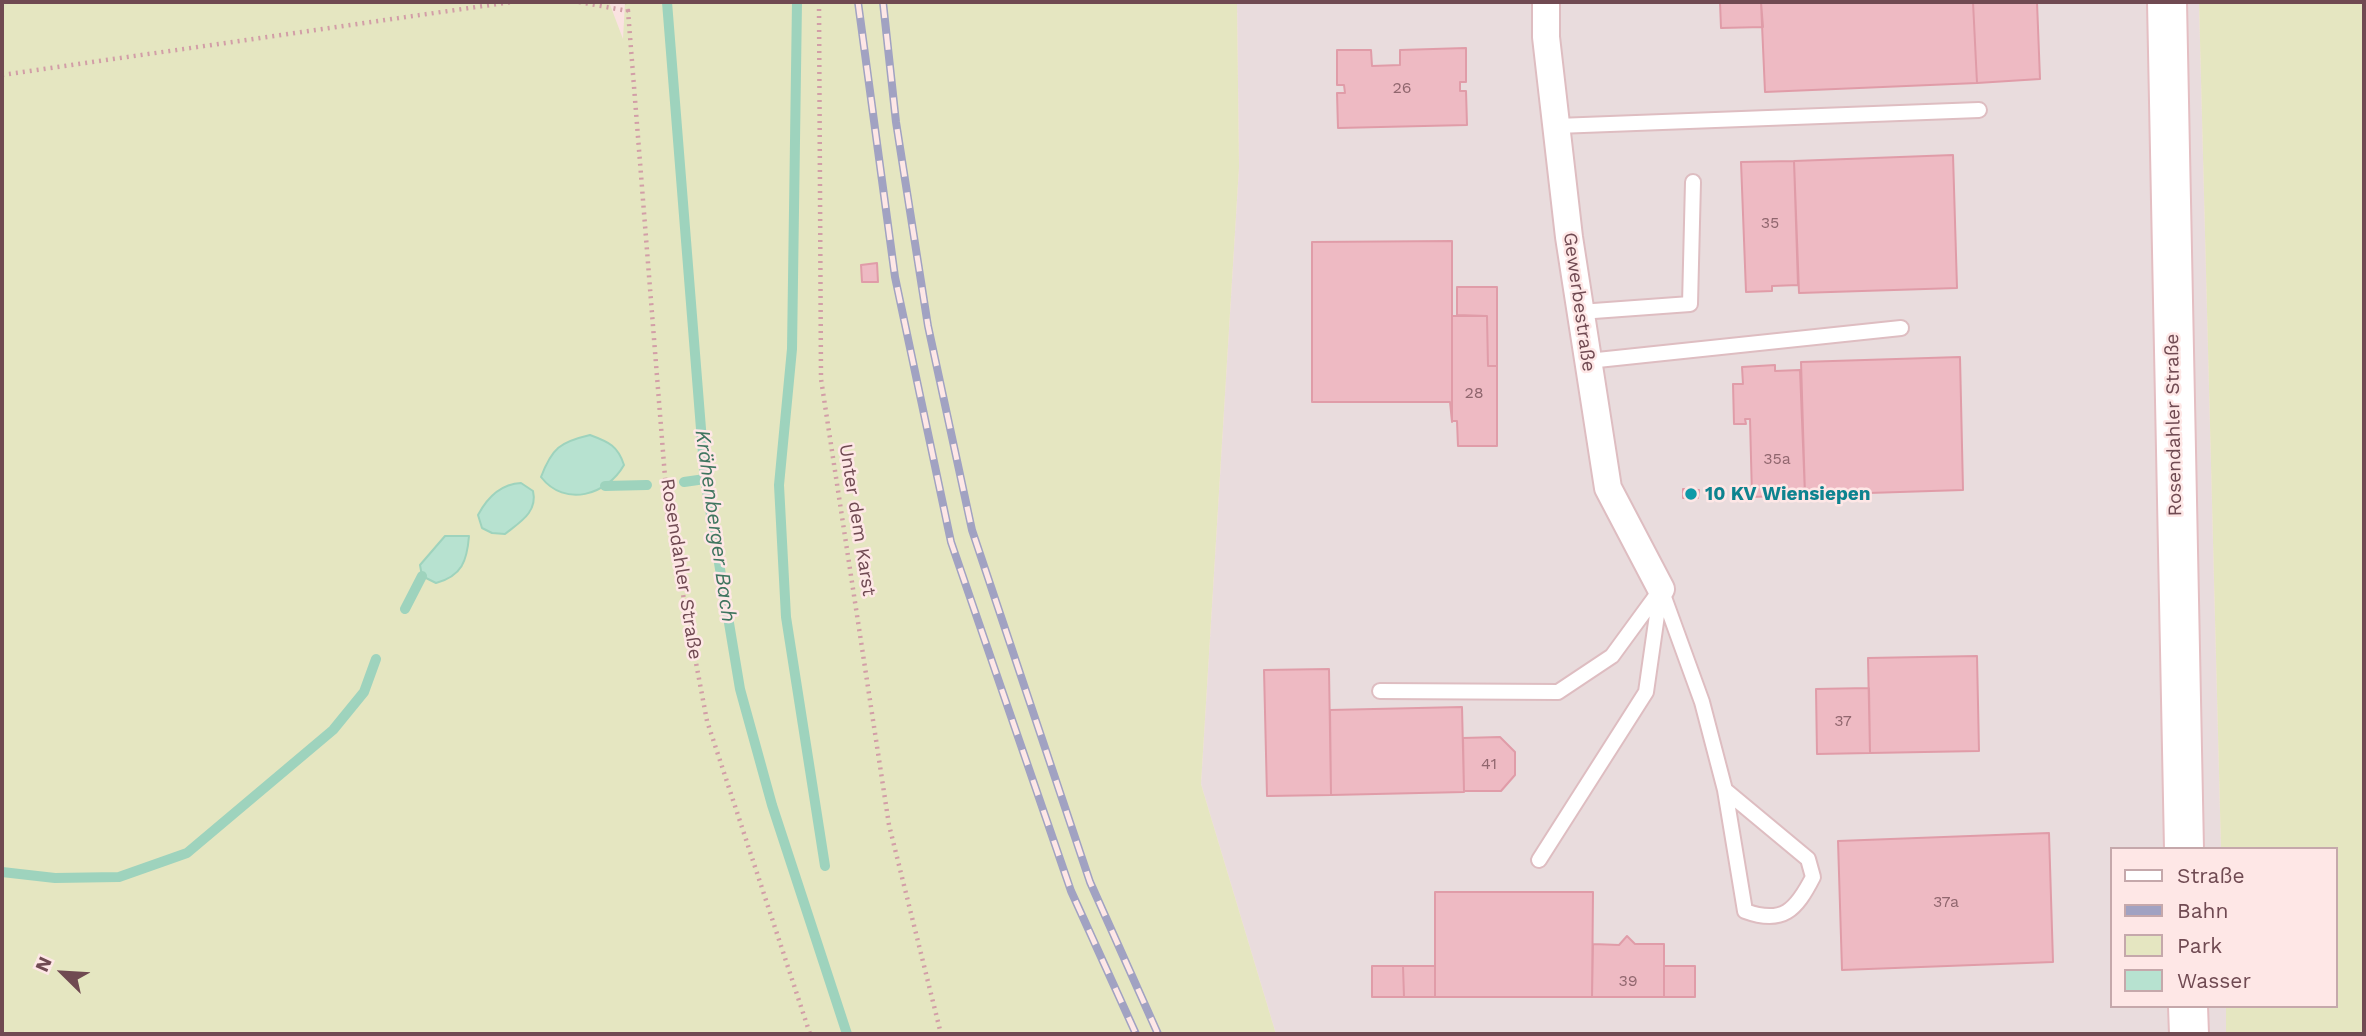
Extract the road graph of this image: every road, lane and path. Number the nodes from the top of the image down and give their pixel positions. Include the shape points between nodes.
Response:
1 (511, 2) edge
2 (579, 2) edge
3 (628, 2) edge
4 (819, 2) edge
5 (1546, 2) edge
6 (2167, 2) edge
7 (628, 11) junction
8 (2, 75) edge
9 (1979, 110) dead end
10 (1556, 126) junction
11 (1693, 182) dead end
12 (1580, 312) junction
13 (1901, 328) dead end
14 (1588, 361) junction
15 (1661, 589) junction
16 (1380, 691) dead end
17 (1725, 790) junction
18 (2184, 847) edge
19 (1539, 860) dead end
20 (2188, 1008) edge
21 (810, 1034) edge
22 (941, 1034) edge
23 (2189, 1034) edge

1 - 8 path
2 - 7 path
3 - 7 path, Rosendahler Straße
4 - 22 path, Unter dem Karst via 821,379 889,825
5 - 10 street, Gewerbestraße
6 - 18 main road, Rosendahler Straße
7 - 21 path, Rosendahler Straße via 668,515 707,721
9 - 10 lane
10 - 12 street, Gewerbestraße
11 - 12 lane via 1690,304
12 - 14 street, Gewerbestraße
13 - 14 lane
14 - 15 street, Gewerbestraße via 1608,488
15 - 16 lane via 1612,656 1558,692
15 - 17 lane via 1702,702
15 - 19 lane via 1646,692
17 - 17 lane via 1745,911 1763,917 1785,914 1801,900 1813,877 1808,859
20 - 23 main road

